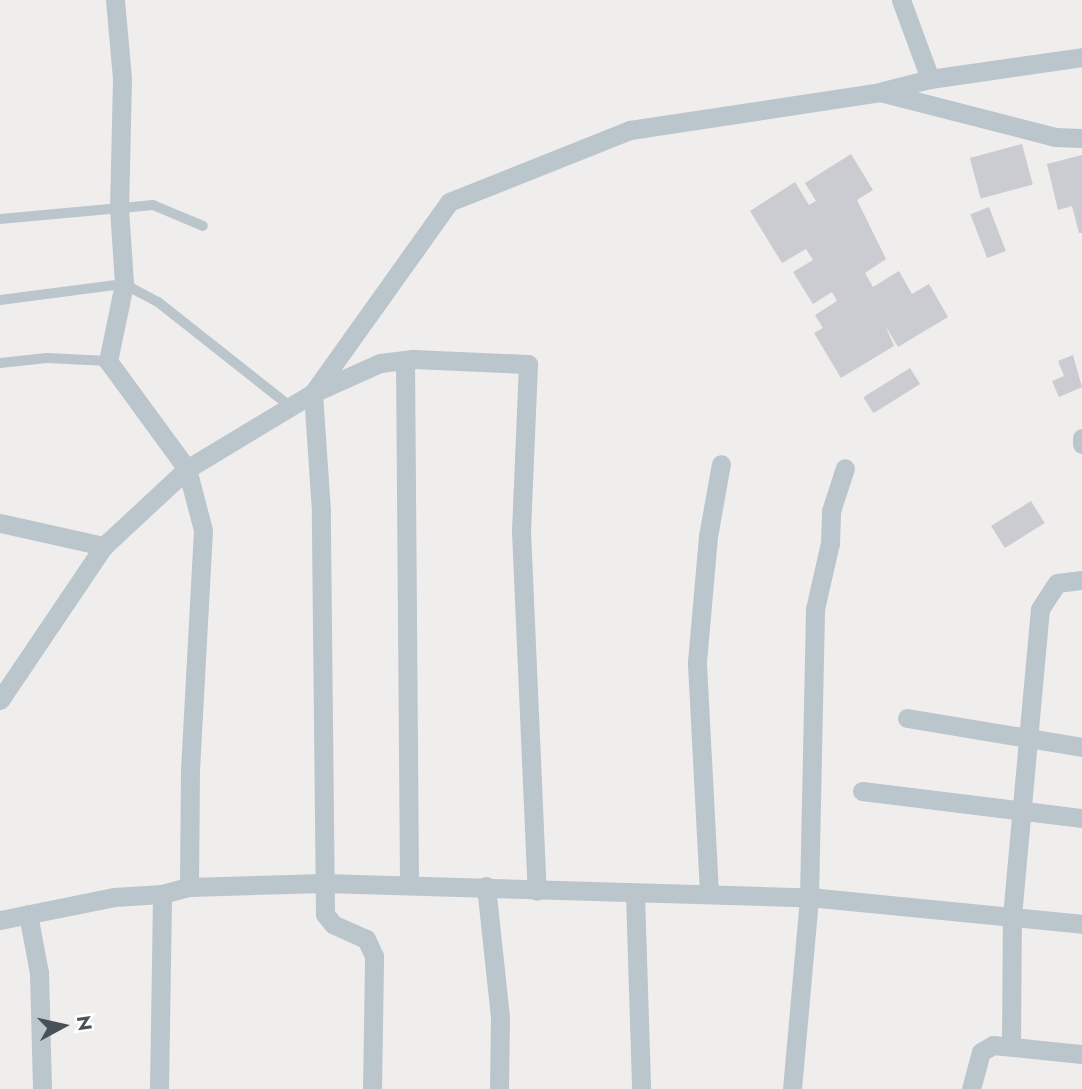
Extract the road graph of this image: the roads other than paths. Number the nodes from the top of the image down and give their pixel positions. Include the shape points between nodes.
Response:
1 (116, 0) edge
2 (901, 0) edge
3 (1082, 57) edge
4 (930, 79) junction
5 (880, 92) junction
6 (1082, 138) edge
7 (119, 208) junction
8 (0, 219) edge
9 (203, 226) dead end
10 (124, 284) junction
11 (0, 300) edge
12 (108, 360) junction
13 (405, 360) junction
14 (0, 363) edge
15 (313, 393) junction
16 (290, 407) junction
17 (1082, 438) edge
18 (1082, 444) edge
19 (721, 464) dead end
20 (845, 468) dead end
21 (187, 469) junction
22 (0, 523) edge
23 (104, 546) junction
24 (1082, 580) edge
25 (0, 700) edge
26 (907, 718) dead end
27 (1028, 739) junction
28 (1082, 747) edge
29 (862, 791) dead end
30 (1024, 811) junction
31 (1082, 818) edge
32 (324, 883) junction
33 (409, 885) junction
34 (486, 886) junction
35 (189, 887) junction
36 (537, 891) junction
37 (709, 893) junction
38 (163, 894) junction
39 (635, 894) junction
40 (809, 897) junction
41 (28, 914) junction
42 (1012, 916) junction
43 (0, 920) edge
44 (1082, 924) edge
45 (1011, 1046) junction
46 (1082, 1054) edge
47 (42, 1089) edge
48 (159, 1089) edge
49 (372, 1089) edge
50 (499, 1089) edge
51 (641, 1089) edge
52 (792, 1089) edge
53 (971, 1089) edge

1 - 7 street via 122,79
2 - 4 street
3 - 4 street
4 - 5 street
5 - 6 street via 1055,137
5 - 15 street via 631,130 449,202
7 - 8 lane
7 - 9 lane via 153,205
7 - 10 street
10 - 11 lane
10 - 12 street
10 - 16 lane via 158,302
12 - 14 lane via 47,358
12 - 21 street
13 - 15 street via 380,363
13 - 33 street
13 - 36 street via 528,364 521,531
15 - 16 street
15 - 32 street via 321,511
16 - 21 street
17 - 18 street
19 - 37 street via 708,536 697,662
20 - 40 street via 831,511 830,543 815,609
21 - 23 street
21 - 35 street via 204,549 190,771
22 - 23 street
23 - 25 street
24 - 27 street via 1057,583 1040,608
26 - 27 street
27 - 28 street
27 - 30 street
29 - 30 street
30 - 31 street
30 - 42 street
32 - 33 street
32 - 35 street
32 - 49 street via 326,914 332,924 366,939 374,956
33 - 34 street
34 - 36 street
34 - 50 street via 500,1017
35 - 38 street
36 - 39 street
37 - 39 street
37 - 40 street
38 - 41 street via 114,897
38 - 48 street
39 - 51 street
40 - 42 street
40 - 52 street
41 - 43 street
41 - 47 street via 40,986
42 - 44 street
42 - 45 street
45 - 46 street
45 - 53 street via 993,1045 981,1052

